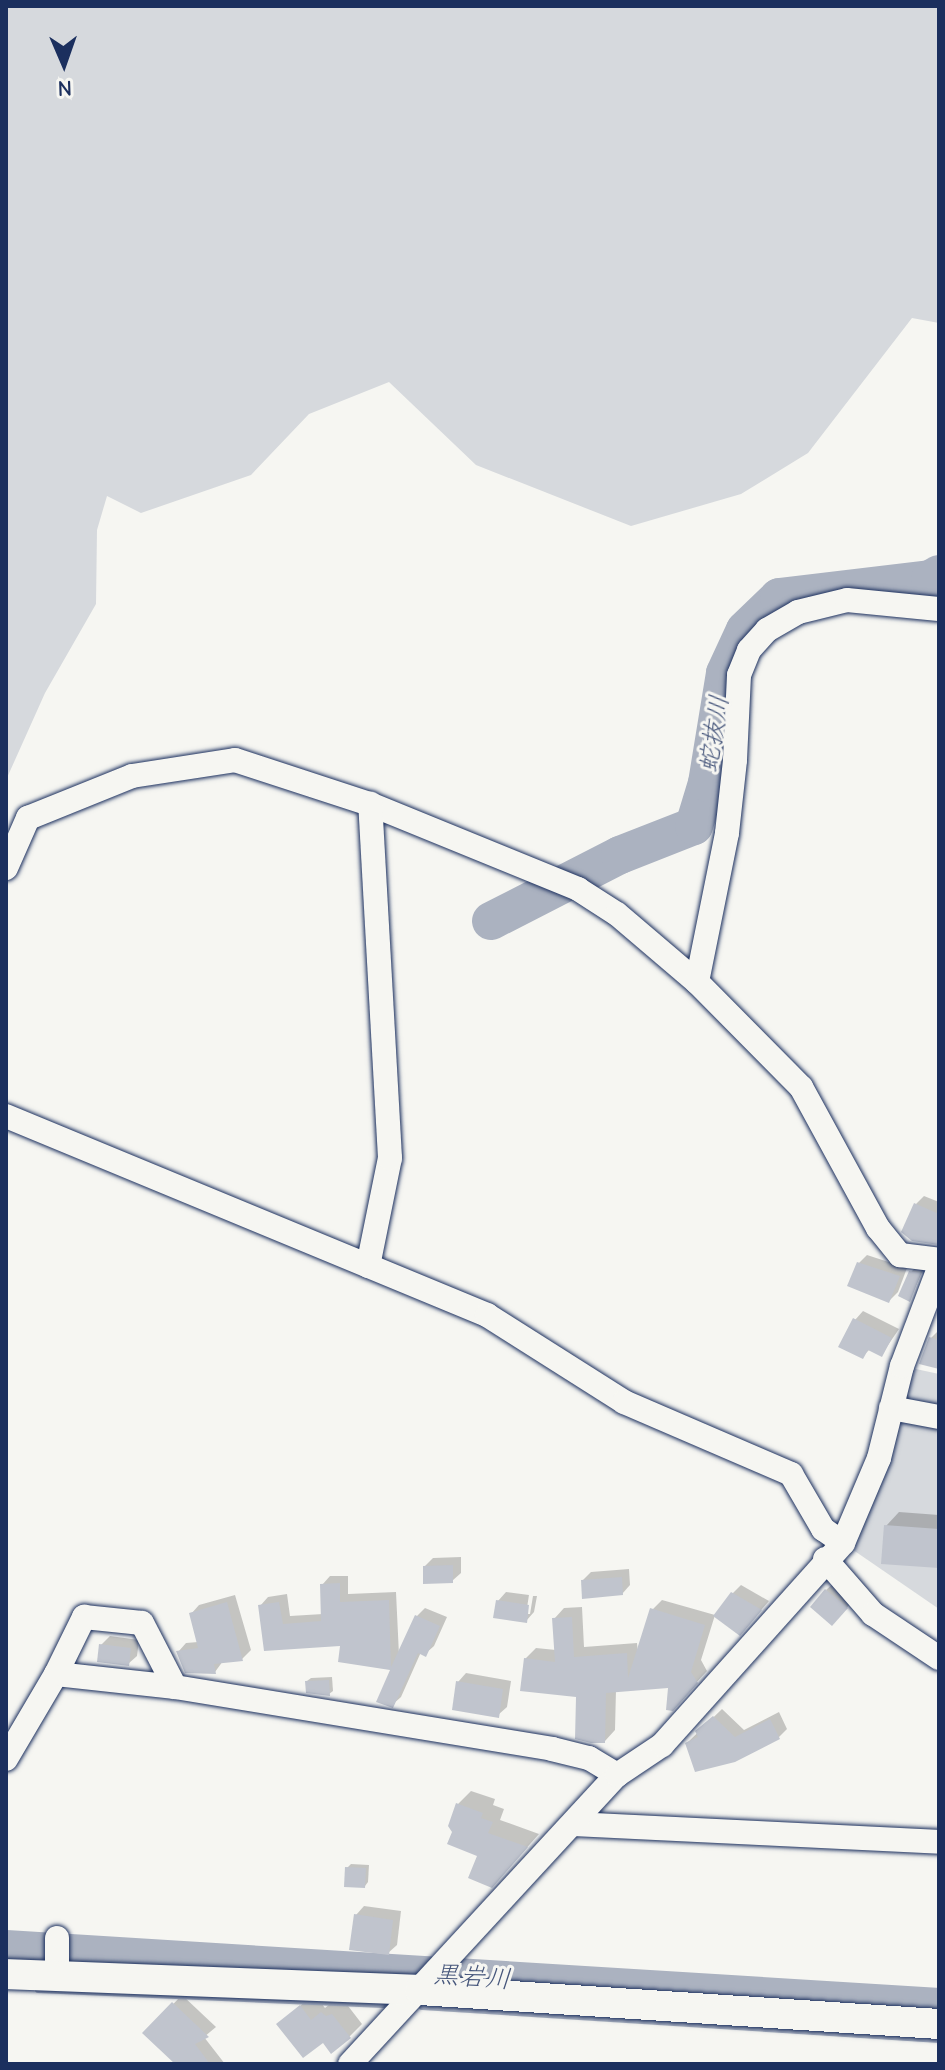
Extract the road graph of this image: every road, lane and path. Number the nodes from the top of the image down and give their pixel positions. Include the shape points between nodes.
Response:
1 (939, 609) edge
2 (370, 804) junction
3 (6, 868) edge
4 (697, 982) junction
5 (6, 1116) edge
6 (939, 1260) edge
7 (368, 1266) junction
8 (939, 1268) edge
9 (891, 1408) junction
10 (939, 1417) edge
11 (834, 1551) junction
12 (939, 1658) edge
13 (56, 1674) junction
14 (175, 1687) junction
15 (6, 1759) edge
16 (617, 1775) junction
17 (575, 1824) junction
18 (939, 1842) edge
19 (57, 1939) dead end
20 (6, 1974) edge
21 (57, 1974) junction
22 (421, 1989) junction
23 (939, 2024) edge
24 (350, 2064) edge

1 - 4 street via 847,600 798,612 767,630 749,650 739,675 727,833
2 - 3 street via 235,760 132,776 28,818
2 - 4 street via 578,889 617,914
2 - 7 street via 390,1158
4 - 6 street via 801,1087 878,1228 900,1255
5 - 7 street
7 - 11 street via 487,1315 624,1402 791,1474
8 - 9 street
9 - 10 street
9 - 11 street via 879,1458
11 - 12 street via 873,1614
11 - 16 street via 662,1745
13 - 14 street
13 - 14 street via 84,1617 142,1623
13 - 15 street
14 - 16 street via 552,1749 589,1758
16 - 17 street
17 - 18 street
17 - 22 street
19 - 21 street
20 - 21 street
21 - 22 street
22 - 23 street
22 - 24 street

